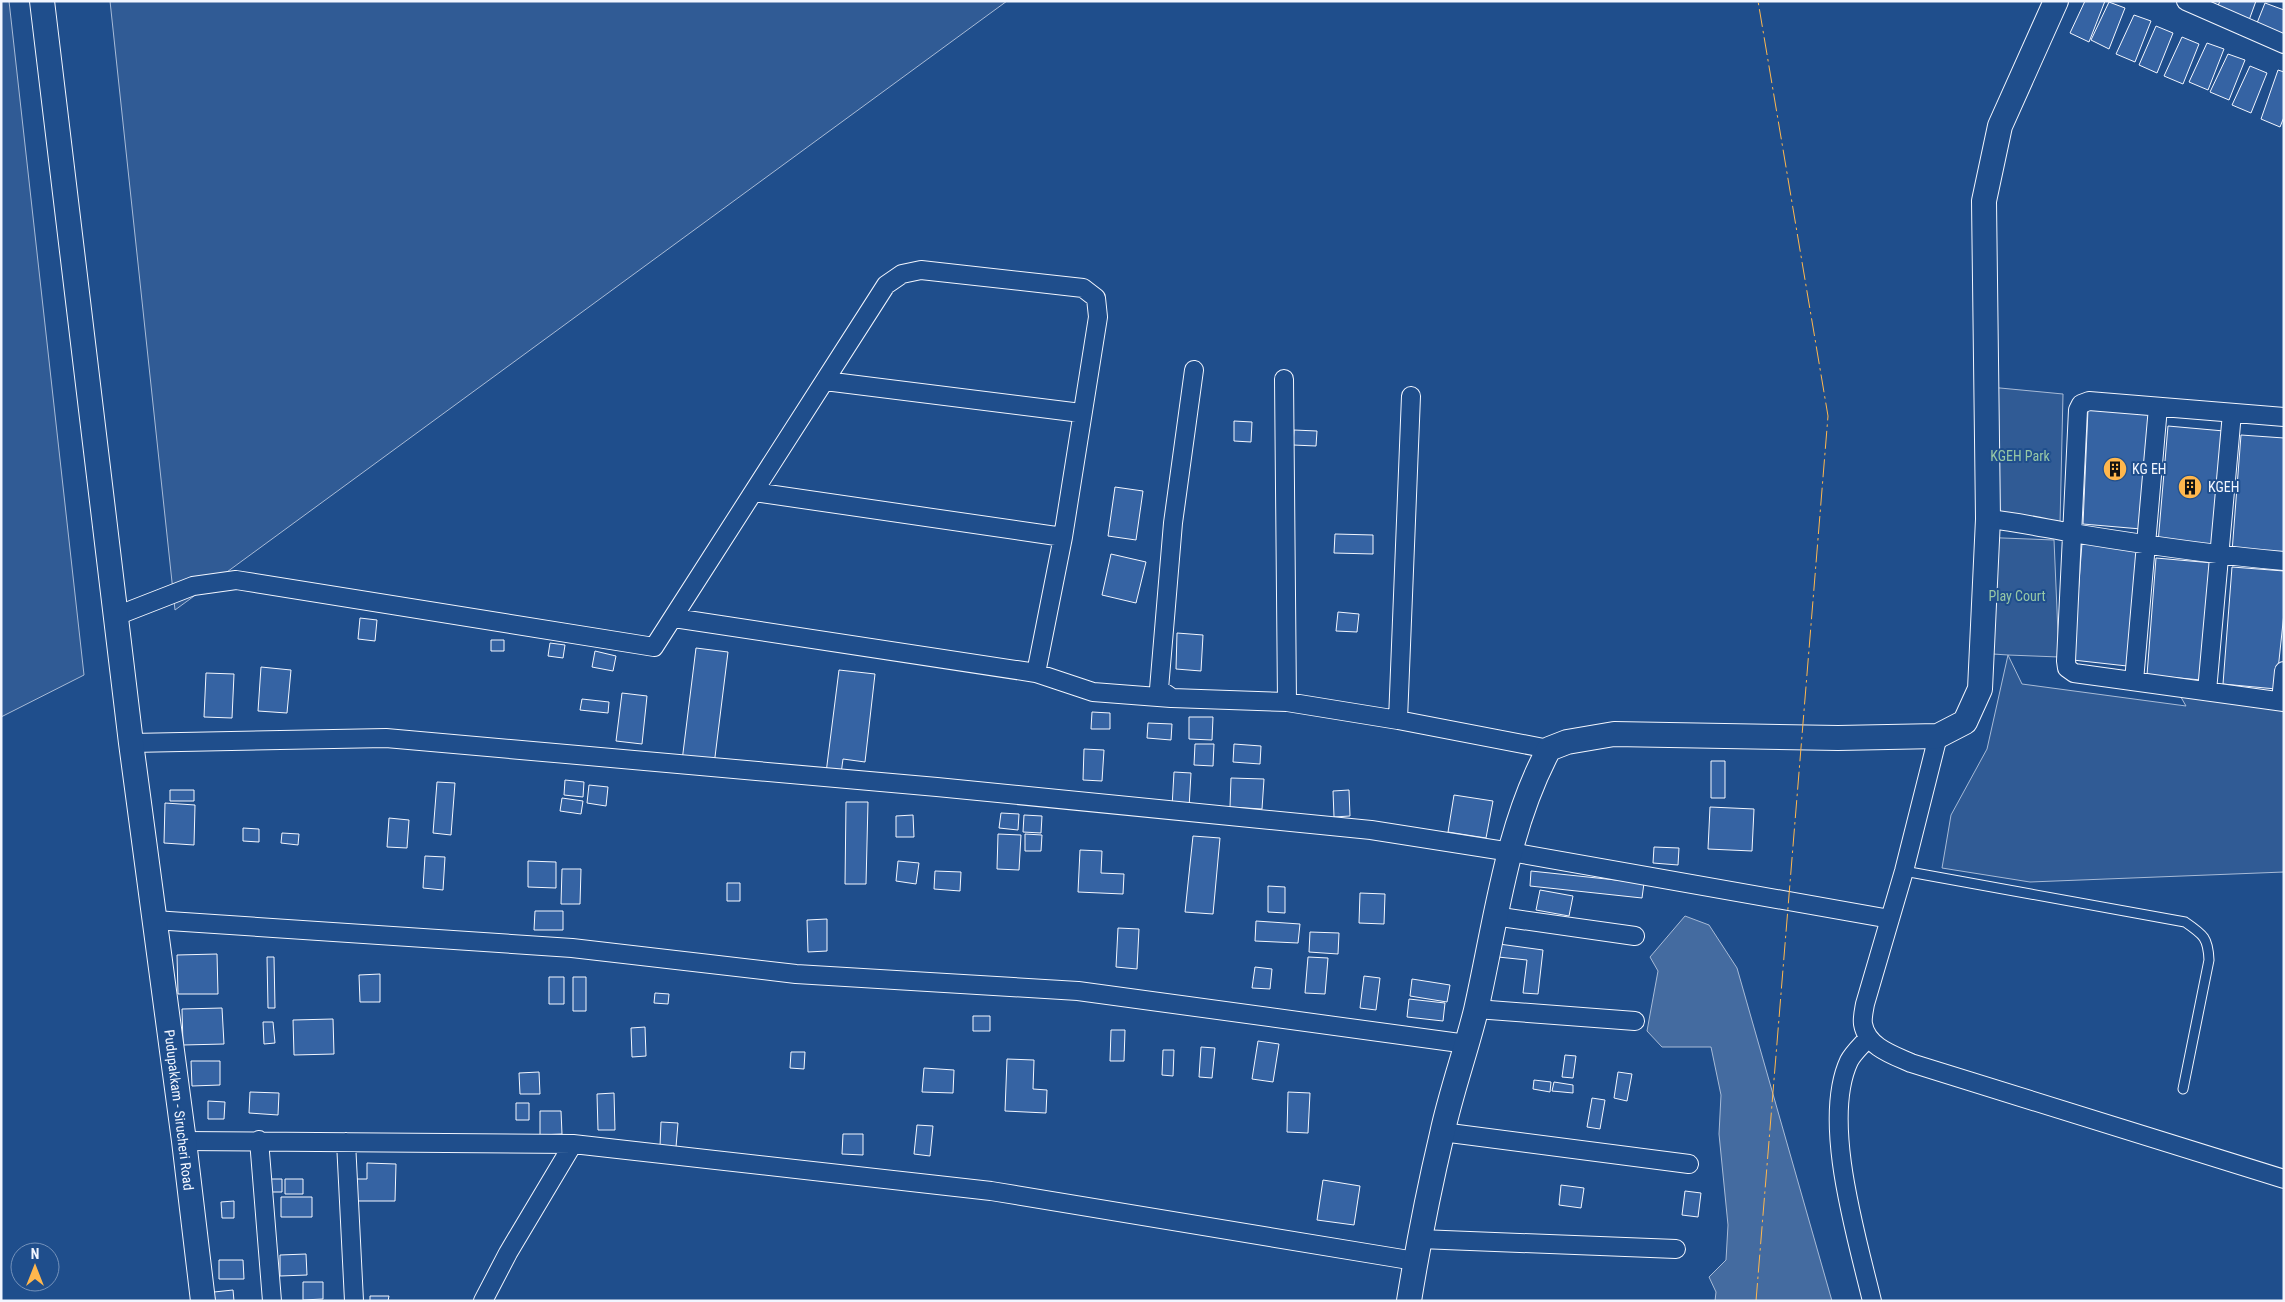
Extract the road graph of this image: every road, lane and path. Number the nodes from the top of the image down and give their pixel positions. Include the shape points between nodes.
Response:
1 (42, 1) edge
2 (2056, 1) edge
3 (2198, 3) edge
4 (2284, 44) edge
5 (1194, 370) dead end
6 (1284, 379) dead end
7 (825, 381) junction
8 (1410, 396) dead end
9 (2158, 407) junction
10 (1081, 413) junction
11 (2232, 413) junction
12 (2284, 417) edge
13 (754, 492) junction
14 (1988, 519) junction
15 (2072, 533) junction
16 (1063, 537) junction
17 (2146, 545) junction
18 (2221, 556) junction
19 (2284, 562) edge
20 (116, 616) junction
21 (674, 618) junction
22 (2284, 671) edge
23 (1036, 673) junction
24 (2134, 681) junction
25 (2207, 691) junction
26 (1172, 698) junction
27 (2282, 701) edge
28 (1286, 702) junction
29 (1398, 720) junction
30 (1938, 736) junction
31 (132, 743) junction
32 (1549, 748) junction
33 (1511, 852) junction
34 (1904, 870) junction
35 (1494, 916) junction
36 (1890, 919) junction
37 (154, 920) junction
38 (1635, 936) dead end
39 (1476, 1009) junction
40 (1635, 1021) dead end
41 (1868, 1038) junction
42 (1467, 1044) junction
43 (2184, 1089) dead end
44 (1442, 1132) junction
45 (259, 1140) junction
46 (184, 1141) junction
47 (346, 1142) junction
48 (573, 1144) junction
49 (1689, 1164) dead end
50 (2284, 1179) edge
51 (1676, 1249) dead end
52 (1418, 1250) junction
53 (203, 1301) edge
54 (272, 1301) edge
55 (354, 1301) edge
56 (483, 1301) edge
57 (1409, 1301) edge
58 (1872, 1301) edge

1 - 20 street, Pudupakkam - Sirucheri Road
2 - 14 street via 2000,126 1984,201
3 - 4 street
5 - 26 street via 1173,523 1158,675 1159,689
6 - 28 street
7 - 10 street
7 - 10 street via 886,285 902,274 921,270 1083,288 1096,298 1098,317
7 - 13 street
8 - 29 street
9 - 11 street
9 - 15 street via 2081,404 2078,410
9 - 17 street
10 - 16 street
11 - 12 street
11 - 18 street
13 - 16 street
13 - 21 street
14 - 15 street via 2017,521
14 - 30 street via 1980,689 1965,722
15 - 17 street
15 - 24 street via 2067,668 2074,673
16 - 23 street
17 - 18 street
17 - 24 street
18 - 19 street
18 - 25 street
20 - 21 street via 193,586 236,580 654,647
20 - 31 street, Pudupakkam - Sirucheri Road
21 - 23 street
22 - 27 street
23 - 26 street via 1093,692
24 - 25 street
25 - 27 street
26 - 28 street
28 - 29 street
29 - 32 street
30 - 32 street via 1838,738 1614,734
30 - 34 street
31 - 33 street via 386,738 1371,830
31 - 37 street, Pudupakkam - Sirucheri Road
32 - 33 street via 1532,779
33 - 35 street
33 - 36 street
34 - 36 street
34 - 43 lane via 2185,922 2200,932 2208,942 2210,960
35 - 38 street
35 - 39 street
36 - 41 street via 1865,1004 1863,1024
37 - 42 street via 572,948 796,974 1078,991
37 - 46 street, Pudupakkam - Sirucheri Road
39 - 40 street
39 - 42 street
41 - 50 street via 1885,1051 1911,1063
41 - 58 street via 1850,1060 1840,1089 1840,1141 1847,1196
42 - 44 street
44 - 49 street
44 - 52 street
45 - 46 street
45 - 47 street
45 - 54 street
46 - 53 street, Pudupakkam - Sirucheri Road
47 - 48 street
47 - 55 street
48 - 52 street via 991,1191
48 - 56 street via 508,1252
51 - 52 street
52 - 57 street

